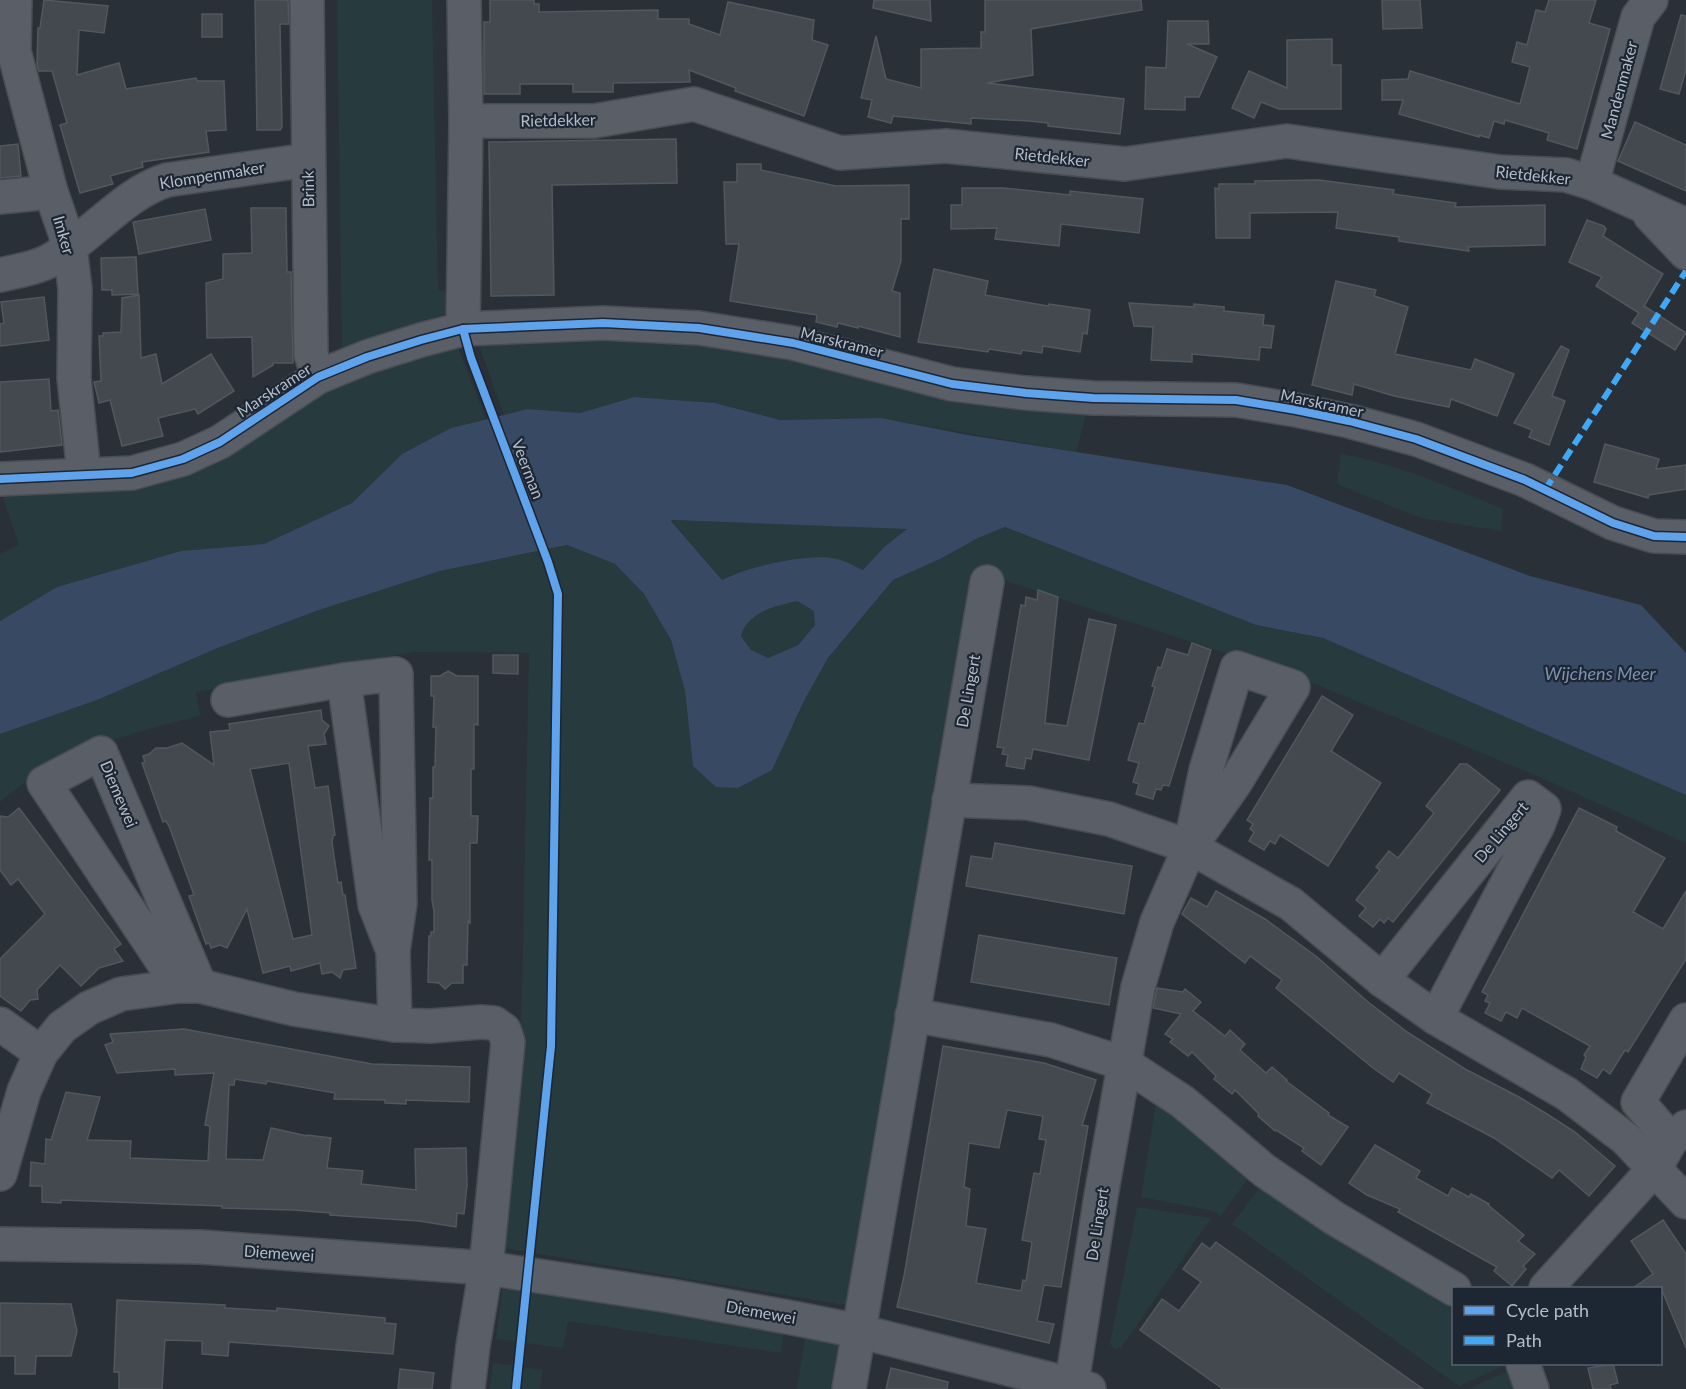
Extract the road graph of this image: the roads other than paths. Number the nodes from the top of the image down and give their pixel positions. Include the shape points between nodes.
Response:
1 (15, 0) edge
2 (307, 0) edge
3 (465, 0) edge
4 (1651, 0) edge
5 (466, 121) junction
6 (308, 160) junction
7 (1592, 183) junction
8 (51, 192) junction
9 (0, 197) edge
10 (1639, 204) junction
11 (1686, 225) edge
12 (70, 247) junction
13 (1686, 253) edge
14 (0, 275) edge
15 (463, 329) junction
16 (318, 377) junction
17 (84, 474) junction
18 (0, 479) edge
19 (1686, 537) edge
20 (987, 582) dead end
21 (344, 680) junction
22 (228, 700) dead end
23 (950, 800) junction
24 (1190, 847) junction
25 (393, 951) junction
26 (1383, 980) junction
27 (189, 986) junction
28 (912, 1015) junction
29 (1436, 1018) junction
30 (1686, 1020) edge
31 (0, 1024) edge
32 (395, 1024) junction
33 (0, 1050) edge
34 (38, 1059) junction
35 (1125, 1064) junction
36 (1679, 1134) edge
37 (1655, 1168) junction
38 (0, 1174) edge
39 (1686, 1202) edge
40 (0, 1244) edge
41 (486, 1268) junction
42 (1547, 1287) edge
43 (1452, 1288) edge
44 (858, 1331) junction
45 (1522, 1365) edge
46 (1077, 1388) edge
47 (468, 1389) edge
48 (849, 1389) edge
49 (1532, 1389) edge

1 - 8 street, Imker via 14,51
2 - 6 street, Brink
3 - 5 street
4 - 7 street, Mandenmaker via 1638,17
5 - 7 street, Rietdekker via 594,121 694,104 840,153 946,146 1125,164 1287,141 1500,172 1566,175
5 - 15 street
6 - 12 street, Klompenmaker via 150,185
6 - 16 street, Brink via 311,354
7 - 10 street, Rietdekker
8 - 9 street
8 - 12 street, Imker
10 - 11 street, Rietdekker
10 - 13 street, Rietdekker
12 - 14 street, Klompenmaker via 47,262
12 - 17 street, Imker via 75,289 74,378
15 - 16 street, Marskramer via 367,357
15 - 19 street, Marskramer via 603,323 699,328 793,343 952,384 1093,398 1236,400 1349,421 1416,440 1525,480 1613,523 1654,536
16 - 17 street, Marskramer via 220,442 183,459 132,473
17 - 18 street, Marskramer
20 - 23 street, De Lingert
21 - 22 street
21 - 25 street via 375,905
21 - 25 street via 396,674 400,903
23 - 24 street via 1028,803 1109,819
23 - 28 street, De Lingert
24 - 24 street, De Lingert via 1235,783 1293,687 1237,668 1206,770
24 - 26 street via 1291,904
24 - 35 street, De Lingert via 1157,922 1138,987
25 - 32 street
26 - 29 street
26 - 29 street, De Lingert via 1528,797 1544,809 1538,825
27 - 27 street, Diemewei via 101,753 44,783
27 - 32 street via 294,1009
27 - 34 street via 121,994 89,1008 62,1027
28 - 35 street via 1051,1040
28 - 44 street, De Lingert
29 - 37 street via 1567,1094 1626,1139
30 - 36 street via 1638,1102
31 - 34 street
32 - 41 street via 481,1022 494,1023 504,1030 508,1041
33 - 34 street
34 - 38 street via 15,1118
35 - 43 street via 1183,1102 1265,1171 1334,1218
35 - 46 street, De Lingert via 1101,1196
36 - 37 street
37 - 39 street
37 - 42 street
40 - 41 street, Diemewei via 201,1248
41 - 44 street, Diemewei via 670,1296
41 - 47 street
44 - 46 street, De Lingert
44 - 48 street, De Lingert
45 - 49 street

